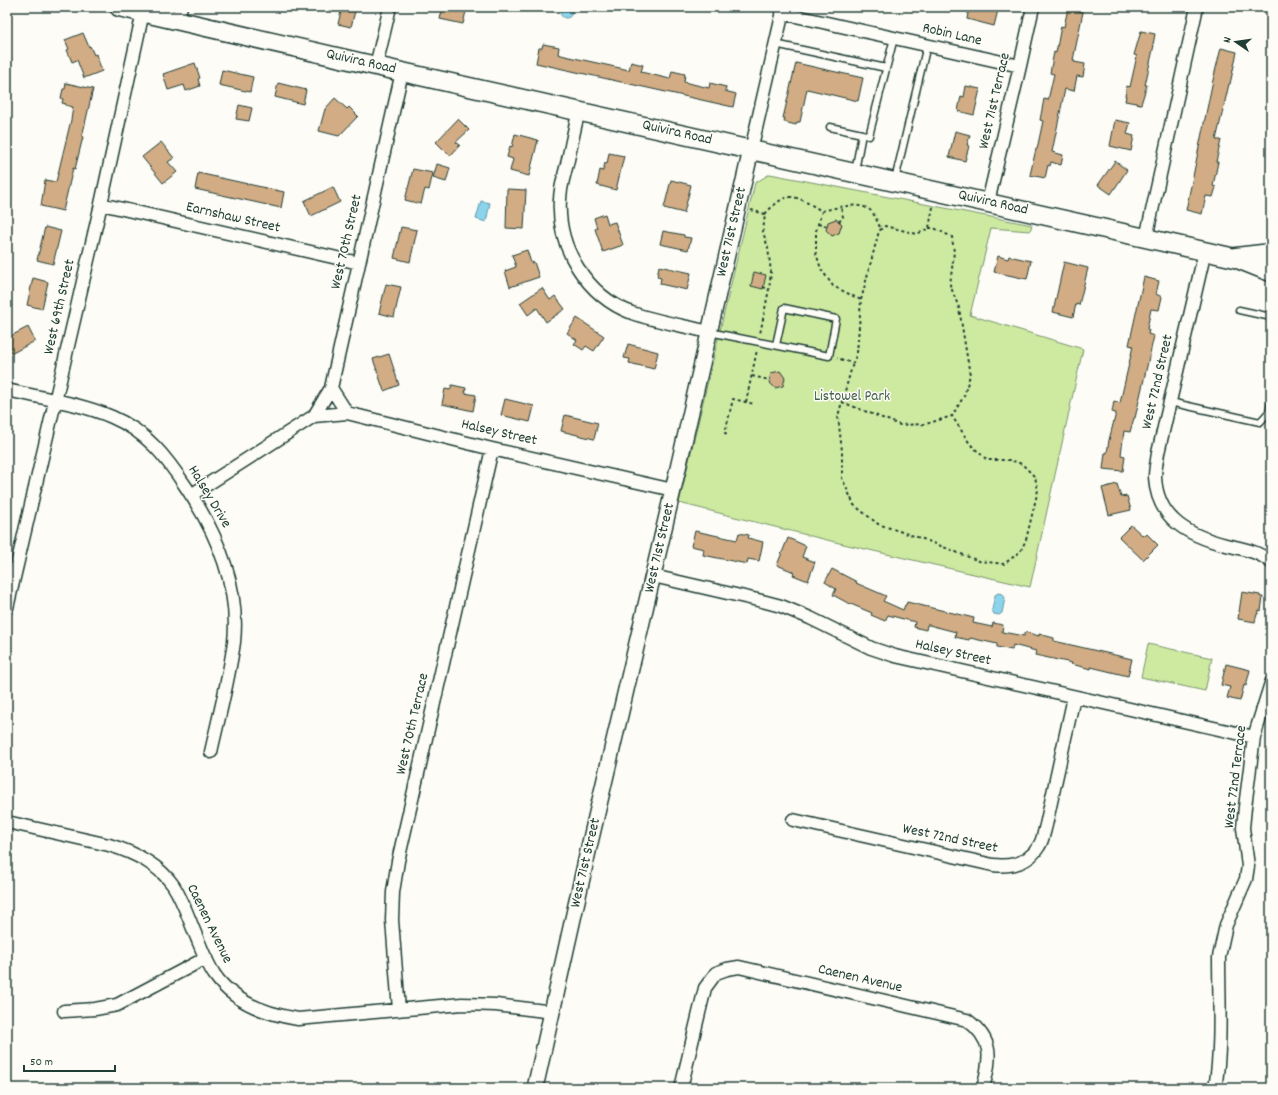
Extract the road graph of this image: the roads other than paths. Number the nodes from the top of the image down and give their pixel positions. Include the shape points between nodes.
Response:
1 (119, 7) edge
2 (390, 7) edge
3 (1032, 7) edge
4 (1197, 7) edge
5 (783, 10) edge
6 (143, 12) junction
7 (179, 14) edge
8 (894, 38) junction
9 (775, 44) junction
10 (927, 45) junction
11 (376, 66) junction
12 (1020, 66) junction
13 (886, 68) junction
14 (402, 72) junction
15 (578, 111) junction
16 (830, 127) dead end
17 (862, 134) junction
18 (751, 150) junction
19 (854, 172) junction
20 (895, 181) junction
21 (988, 202) junction
22 (101, 204) junction
23 (1146, 238) junction
24 (1205, 251) junction
25 (1271, 253) edge
26 (1235, 258) junction
27 (359, 263) junction
28 (1271, 272) edge
29 (1239, 310) dead end
30 (1271, 317) edge
31 (709, 332) junction
32 (776, 345) junction
33 (331, 388) junction
34 (7, 390) edge
35 (55, 400) junction
36 (1170, 402) junction
37 (1271, 403) edge
38 (348, 413) junction
39 (314, 416) junction
40 (492, 449) junction
41 (673, 490) junction
42 (191, 495) junction
43 (1271, 562) edge
44 (653, 576) junction
45 (7, 608) edge
46 (1271, 683) edge
47 (1074, 697) junction
48 (1254, 737) junction
49 (211, 752) dead end
50 (793, 820) dead end
51 (7, 822) edge
52 (206, 958) junction
53 (399, 1010) junction
54 (64, 1011) dead end
55 (553, 1012) junction
56 (535, 1088) edge
57 (681, 1088) edge
58 (983, 1088) edge
59 (1215, 1088) edge

1 - 6 main road, Quivira Road
2 - 11 street
3 - 12 street, West 71st Terrace
4 - 23 street
5 - 8 street, Robin Lane
5 - 9 street, West 71st Street
6 - 7 main road, Quivira Road
6 - 22 street, West 69th Street
7 - 11 main road, Quivira Road
8 - 10 street, Robin Lane
8 - 13 lane
9 - 13 lane
9 - 18 street, West 71st Street
10 - 12 street, Robin Lane
10 - 20 lane
11 - 14 main road, Quivira Road
12 - 21 street, West 71st Terrace
13 - 17 lane via 869,136
14 - 15 main road, Quivira Road
14 - 27 street, West 70th Street
15 - 18 main road, Quivira Road
15 - 31 street via 560,200 563,235 581,274 597,291 632,313
16 - 17 lane
17 - 19 lane
18 - 19 main road, Quivira Road
18 - 31 street, West 71st Street
19 - 20 main road, Quivira Road
20 - 21 main road, Quivira Road
21 - 23 main road, Quivira Road
22 - 27 street, Earnshaw Street
22 - 35 street, West 69th Street
23 - 24 main road, Quivira Road
24 - 26 main road, Quivira Road
24 - 36 street, West 72nd Street
25 - 26 main road, Quivira Road
26 - 28 main road, Quivira Road
27 - 33 street, West 70th Street
29 - 30 lane
31 - 32 lane
31 - 41 street, West 71st Street
32 - 32 lane via 829,356 836,319 784,308
33 - 38 street
33 - 39 street, West 70th Street
34 - 35 street, Halsey Drive
35 - 42 street, Halsey Drive via 113,417 132,428 151,442 168,460
35 - 45 street, West 69th Street
36 - 37 lane via 1260,422 1269,412
36 - 43 street, West 72nd Street via 1158,453 1156,477 1158,494 1164,508 1172,519 1201,538 1254,552
38 - 39 street, West 70th Street
38 - 40 street, Halsey Street
39 - 42 street, West 70th Street
40 - 41 street, Halsey Street
40 - 53 street, West 70th Terrace via 398,861 392,920
41 - 44 street, West 71st Street
42 - 49 street, Halsey Drive via 209,523 227,568 235,618 229,672
44 - 47 street, Halsey Street via 781,606 871,648 895,656
44 - 55 street, West 71st Street
46 - 48 street, West 72nd Terrace
47 - 48 street, Halsey Street
47 - 50 street, West 72nd Street via 1040,845 1031,857 1018,864 993,865
48 - 59 street, West 72nd Terrace via 1243,828 1248,866 1246,879 1226,925 1219,958 1219,1044
51 - 52 street, Caenen Avenue via 124,849 144,860 172,884 184,903
52 - 53 street, Caenen Avenue via 214,974 243,1001 278,1016 298,1019
52 - 54 street via 117,1005
53 - 55 street, Caenen Avenue via 462,1004
55 - 56 street, West 71st Street
57 - 58 street, Caenen Avenue via 705,988 716,973 739,967 967,1020 984,1036 989,1051 988,1070

